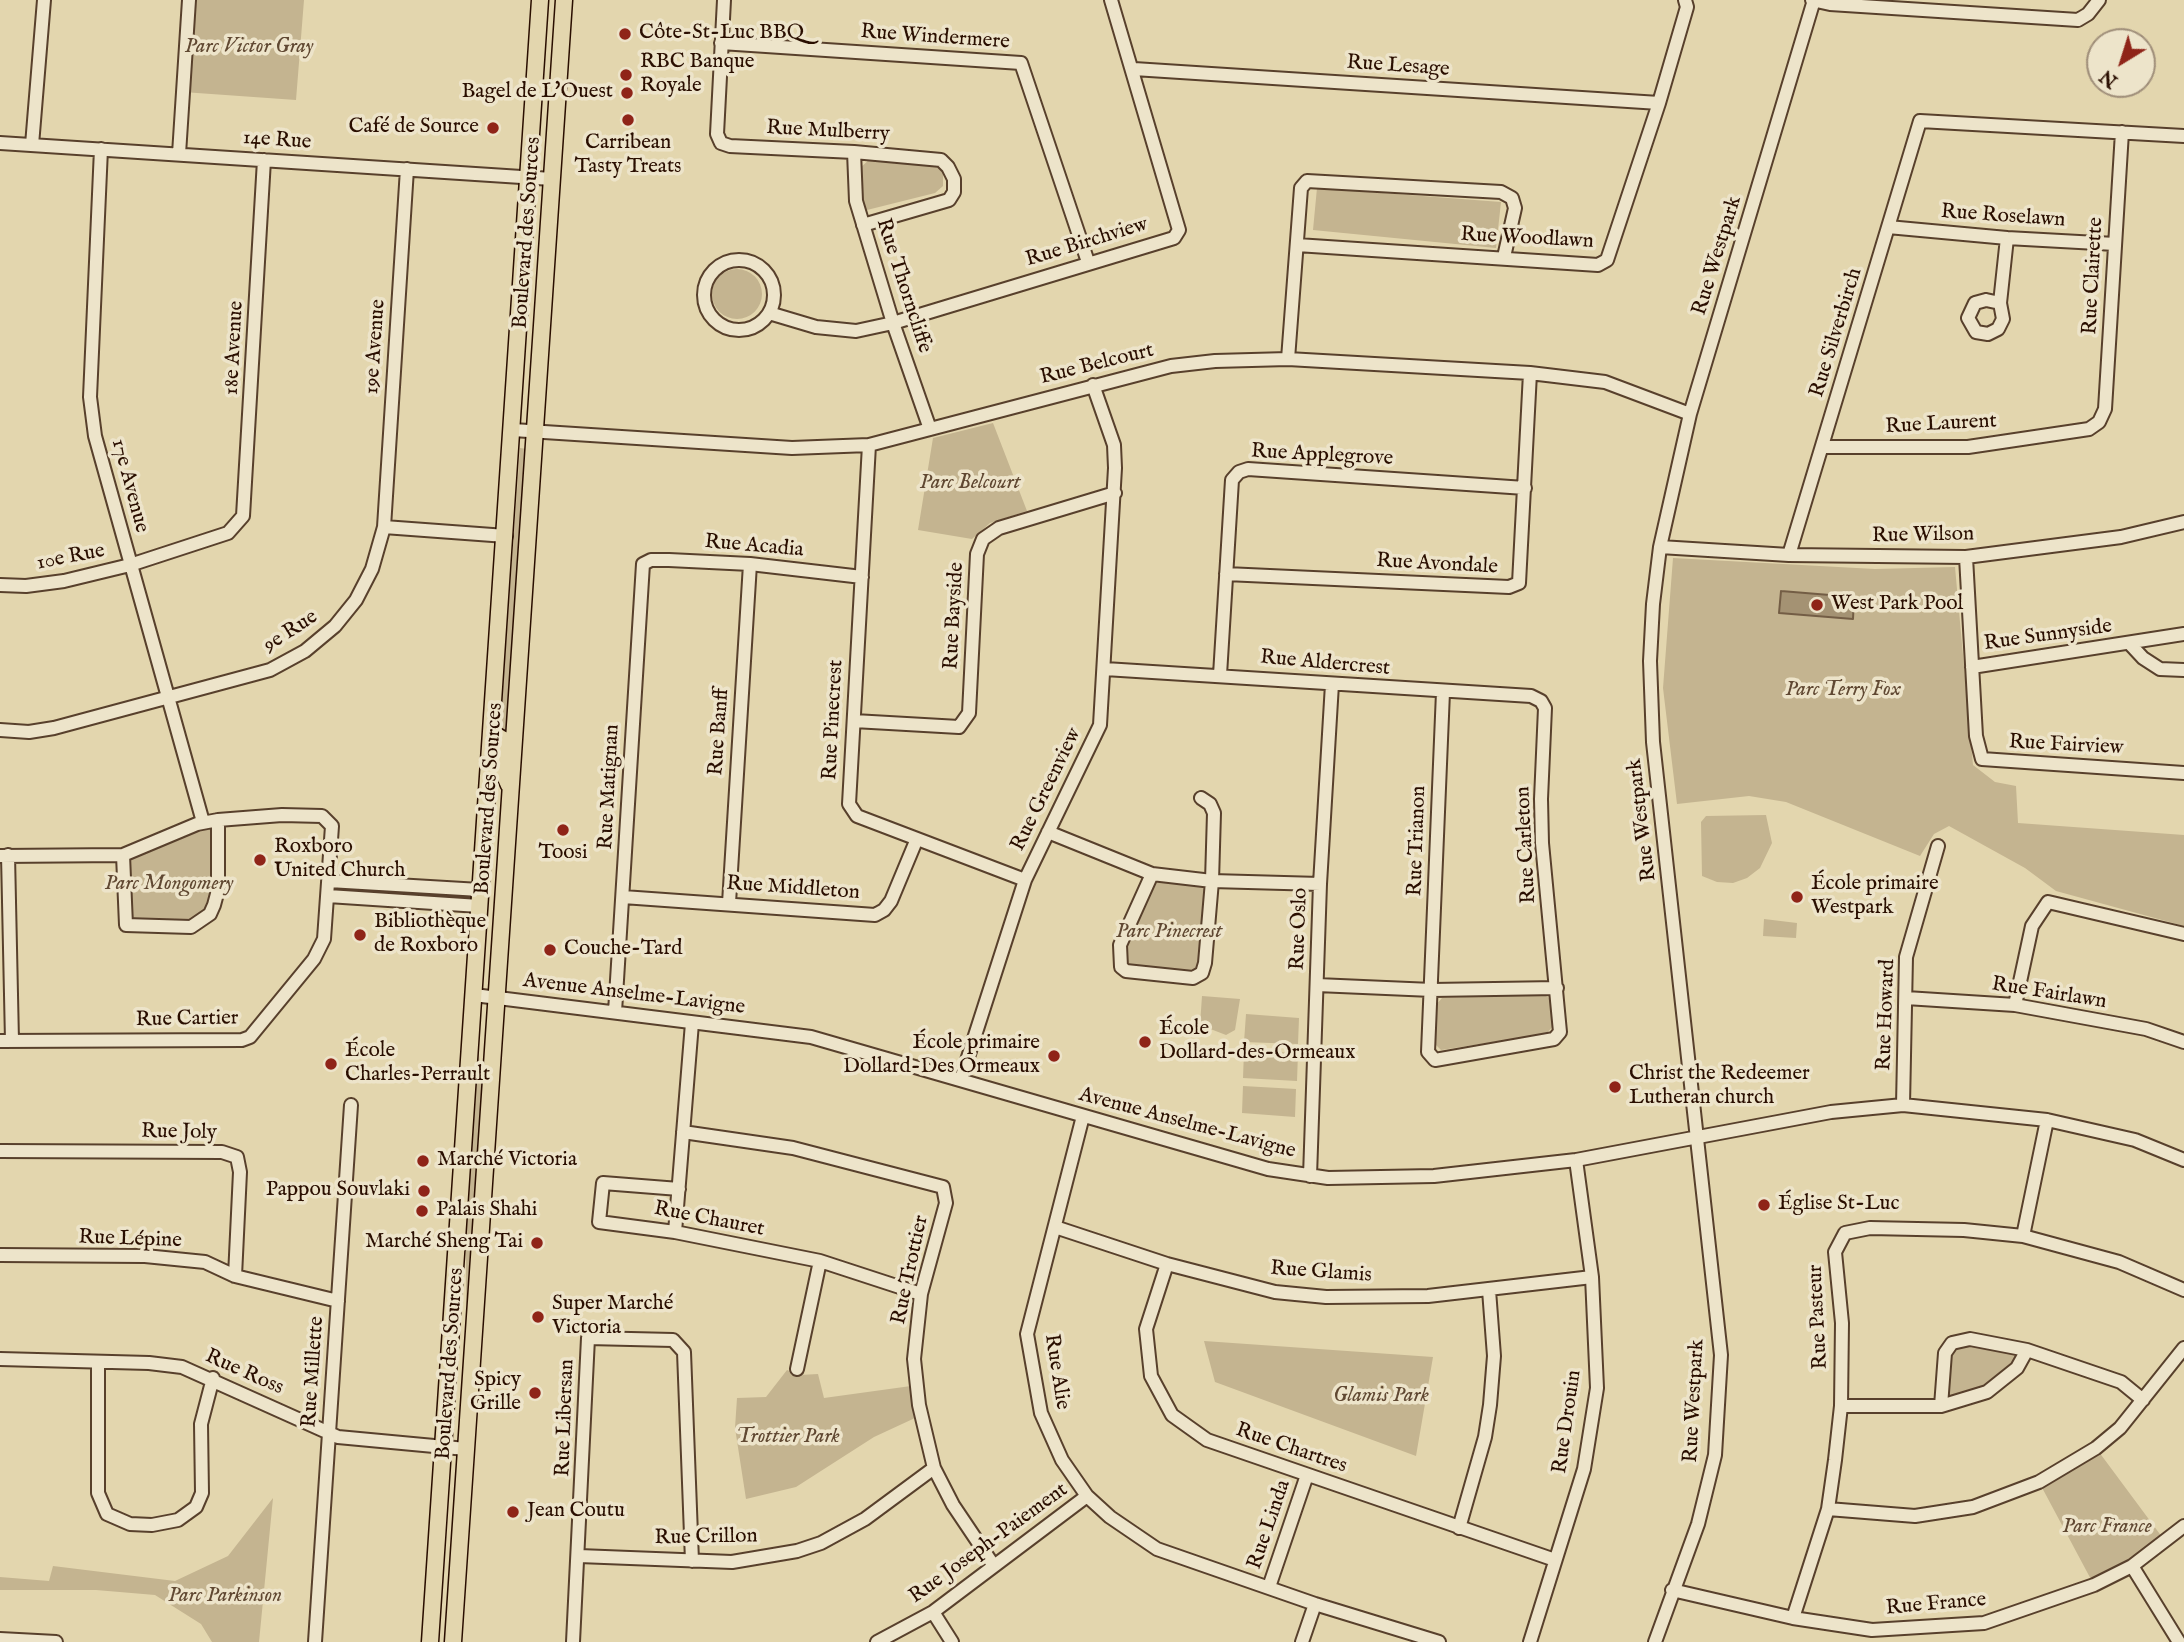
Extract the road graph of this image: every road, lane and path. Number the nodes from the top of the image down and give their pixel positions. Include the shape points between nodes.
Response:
1 (44, 0) edge
2 (189, 0) edge
3 (540, 0) edge
4 (564, 0) edge
5 (724, 0) edge
6 (1111, 0) edge
7 (1685, 0) edge
8 (2099, 0) edge
9 (1813, 1) edge
10 (721, 43) junction
11 (1134, 69) junction
12 (1659, 103) junction
13 (2122, 132) junction
14 (2184, 136) edge
15 (0, 143) edge
16 (32, 145) junction
17 (101, 149) junction
18 (854, 152) junction
19 (179, 154) junction
20 (264, 160) junction
21 (407, 169) junction
22 (529, 177) junction
23 (552, 178) junction
24 (863, 225) junction
25 (1888, 227) junction
26 (2007, 239) junction
27 (2115, 244) junction
28 (1297, 245) junction
29 (1504, 257) junction
30 (1088, 262) junction
31 (2000, 303) dead end
32 (769, 313) junction
33 (893, 323) junction
34 (1288, 359) junction
35 (1530, 373) junction
36 (1093, 385) junction
37 (1690, 414) junction
38 (2099, 422) joint
39 (930, 429) junction
40 (513, 430) junction
41 (536, 432) junction
42 (869, 446) junction
43 (1823, 447) junction
44 (1525, 488) junction
45 (1115, 493) junction
46 (2184, 522) edge
47 (384, 527) junction
48 (228, 533) joint
49 (506, 536) junction
50 (1660, 547) junction
51 (1789, 555) junction
52 (1966, 557) junction
53 (643, 564) joint
54 (750, 564) junction
55 (130, 565) junction
56 (1226, 574) junction
57 (862, 577) junction
58 (0, 584) edge
59 (2184, 634) edge
60 (2130, 644) junction
61 (1972, 667) junction
62 (1105, 669) junction
63 (2184, 670) edge
64 (1220, 675) junction
65 (1332, 684) junction
66 (1443, 692) junction
67 (170, 697) junction
68 (1541, 701) joint
69 (854, 721) junction
70 (0, 730) edge
71 (492, 733) junction
72 (2184, 773) edge
73 (512, 790) junction
74 (1201, 797) dead end
75 (218, 820) junction
76 (203, 822) junction
77 (1048, 832) junction
78 (916, 841) junction
79 (1938, 846) dead end
80 (4, 855) edge
81 (123, 855) junction
82 (1152, 874) junction
83 (1025, 880) junction
84 (329, 881) junction
85 (1212, 881) junction
86 (1320, 884) junction
87 (328, 896) junction
88 (623, 897) junction
89 (480, 898) junction
90 (729, 903) junction
91 (2184, 934) edge
92 (1317, 985) junction
93 (1557, 988) junction
94 (1432, 990) junction
95 (474, 995) junction
96 (497, 998) junction
97 (1906, 998) junction
98 (2015, 1005) junction
99 (615, 1012) junction
100 (692, 1023) junction
101 (6, 1041) edge
102 (2184, 1042) edge
103 (961, 1079) junction
104 (351, 1105) dead end
105 (1903, 1105) junction
106 (1083, 1116) junction
107 (2047, 1120) junction
108 (683, 1132) junction
109 (1698, 1135) junction
110 (0, 1151) edge
111 (1576, 1160) junction
112 (2184, 1160) edge
113 (1310, 1176) junction
114 (678, 1189) junction
115 (1055, 1227) junction
116 (675, 1232) junction
117 (2023, 1236) junction
118 (0, 1255) edge
119 (820, 1261) junction
120 (1167, 1264) junction
121 (235, 1276) junction
122 (1592, 1277) junction
123 (1489, 1290) junction
124 (2184, 1290) edge
125 (921, 1294) junction
126 (338, 1301) junction
127 (2184, 1348) edge
128 (2027, 1350) junction
129 (0, 1359) edge
130 (98, 1362) junction
131 (797, 1369) dead end
132 (213, 1378) junction
133 (2143, 1400) junction
134 (1841, 1406) junction
135 (1941, 1406) junction
136 (329, 1433) junction
137 (443, 1447) junction
138 (466, 1449) junction
139 (934, 1468) junction
140 (1307, 1475) junction
141 (1087, 1496) junction
142 (1828, 1509) junction
143 (2184, 1526) edge
144 (1459, 1528) junction
145 (579, 1556) junction
146 (1555, 1560) junction
147 (692, 1561) junction
148 (994, 1566) junction
149 (2132, 1566) junction
150 (1269, 1587) junction
151 (1672, 1590) junction
152 (1315, 1604) junction
153 (933, 1612) junction
154 (1793, 1618) junction
155 (1871, 1636) edge
156 (0, 1639) edge
157 (1421, 1639) edge
158 (56, 1642) edge
159 (315, 1642) edge
160 (430, 1642) edge
161 (453, 1642) edge
162 (573, 1642) edge
163 (877, 1642) edge
164 (952, 1642) edge
165 (1302, 1642) edge
166 (1439, 1642) edge
167 (1530, 1642) edge
168 (1655, 1642) edge
169 (2179, 1642) edge

1 - 16 street
2 - 19 street
3 - 22 main road, Boulevard des Sources
4 - 23 main road, Boulevard des Sources
5 - 10 street, Rue Mulberry
6 - 11 street, Rue Birchview
7 - 12 street, Rue Woodlawn via 1687,7
8 - 9 street via 2078,20
9 - 37 street, Rue Westpark
10 - 18 street, Rue Mulberry via 717,134 721,143
10 - 30 street, Rue Windermere via 1021,64
11 - 12 street, Rue Lesage
11 - 30 street, Rue Birchview via 1180,230 1174,238
12 - 29 street, Rue Woodlawn via 1607,260 1598,265
13 - 14 street
13 - 25 street, Rue Silverbirch via 1920,121
13 - 27 street, Rue Clairette
15 - 16 street, 14e Rue
16 - 17 street, 14e Rue
17 - 19 street, 14e Rue
17 - 55 street, 17e Avenue via 90,397 95,436
18 - 24 street, Rue Thorncliffe via 856,201
18 - 24 street, Rue Mulberry via 941,160 954,179 949,200
19 - 20 street, 14e Rue
20 - 21 street, 14e Rue
20 - 48 street, 18e Avenue via 246,497 243,516
21 - 22 street, 14e Rue
21 - 47 street, 19e Avenue
22 - 23 street, 14e Rue
22 - 40 main road, Boulevard des Sources
23 - 41 main road, Boulevard des Sources
24 - 33 street, Rue Thorncliffe
25 - 26 street, Rue Roselawn
25 - 43 street, Rue Silverbirch
26 - 27 street, Rue Roselawn
26 - 31 street
27 - 38 street, Rue Clairette via 2105,409
28 - 29 street, Rue Woodlawn
28 - 29 street via 1301,188 1307,181 1500,192 1512,198 1515,208
28 - 34 street
30 - 33 street, Rue Birchview
32 - 32 street via 742,330 720,325 704,298 709,276 728,262 751,262 769,278 773,302
32 - 33 street, Rue Birchview via 816,327 856,331
33 - 39 street, Rue Thorncliffe
34 - 35 street, Rue Belcourt
34 - 36 street, Rue Belcourt via 1171,366
35 - 37 street, Rue Belcourt via 1605,382
35 - 44 street, Rue Avondale
36 - 39 street, Rue Belcourt
36 - 45 street, Rue Greenview via 1114,445
37 - 50 street, Rue Westpark
38 - 43 street, Rue Laurent via 2089,429 1968,447
39 - 42 street, Rue Belcourt
40 - 41 street, Rue Belcourt
40 - 49 main road, Boulevard des Sources
41 - 42 street, Rue Belcourt via 792,448
41 - 73 main road, Boulevard des Sources
42 - 57 street, Rue Pinecrest
43 - 51 street, Rue Silverbirch
44 - 56 street, Rue Avondale via 1521,574 1519,583 1509,587
44 - 56 street, Rue Applegrove via 1248,469 1231,480
45 - 62 street, Rue Greenview
45 - 69 street, Rue Bayside via 999,528 983,539 977,554 969,713 958,727
46 - 52 street, Rue Wilson via 2107,540
47 - 49 street
47 - 67 street, 9e Rue via 372,569 356,600 335,626 305,651 270,670
48 - 55 street, 10e Rue
49 - 71 main road, Boulevard des Sources
50 - 51 street, Rue Wilson
50 - 109 street, Rue Westpark via 1650,661 1653,742
51 - 52 street, Rue Wilson
52 - 61 street, Rue Fairview
53 - 54 street, Rue Acadia via 669,560
53 - 88 street, Rue Matignan
54 - 57 street, Rue Acadia
54 - 90 street, Rue Banff
55 - 58 street, 10e Rue via 64,581
55 - 67 street, 17e Avenue
56 - 64 street, Rue Applegrove
57 - 69 street, Rue Pinecrest
59 - 60 street, Rue Sunnyside
60 - 61 street, Rue Sunnyside
60 - 63 street, Rue Sunnyside via 2160,669
61 - 72 street, Rue Fairview via 1982,760
62 - 64 street, Rue Aldercrest
62 - 77 street, Rue Greenview via 1100,725
64 - 65 street, Rue Aldercrest
65 - 66 street, Rue Aldercrest
65 - 86 street, Rue Oslo
66 - 68 street, Rue Aldercrest via 1531,696
66 - 94 street, Rue Trianon
67 - 70 street, 9e Rue via 54,728
67 - 76 street, 17e Avenue
68 - 93 street, Rue Carleton via 1545,708 1542,843
69 - 78 street, Rue Pinecrest via 849,804 857,817
71 - 73 main road via 502,740 503,772
71 - 89 main road, Boulevard des Sources
73 - 96 main road, Boulevard des Sources
74 - 85 street via 1214,813
75 - 76 street, Rue Cartier
75 - 81 street via 214,905 210,914 191,927 125,925
75 - 84 street, Rue Cartier via 322,816 332,826
76 - 81 street, Rue Cartier
77 - 82 street
77 - 83 street, Rue Greenview
78 - 83 street, Rue Pinecrest
78 - 90 street, Rue Middleton via 891,901 875,915
79 - 97 street, Rue Howard via 1906,957
80 - 81 street
80 - 101 street
82 - 85 street
82 - 85 street via 1120,945 1118,961 1126,971 1193,978 1202,973
83 - 103 street, Rue Greenview
84 - 87 street, Rue Cartier
84 - 89 street
85 - 86 street
86 - 92 street, Rue Oslo
87 - 89 street
87 - 101 street, Rue Cartier via 324,939 314,959 250,1037
88 - 90 street, Rue Middleton
88 - 99 street, Rue Matignan
89 - 95 main road, Boulevard des Sources
91 - 98 street via 2048,902 2032,926
92 - 94 street
92 - 113 street, Rue Oslo
93 - 94 street
93 - 94 street, Rue Carleton via 1561,1024 1554,1039 1435,1060 1428,1052
95 - 96 street, Avenue Anselme-Lavigne
95 - 137 main road, Boulevard des Sources
96 - 99 street, Avenue Anselme-Lavigne
96 - 138 main road, Boulevard des Sources
97 - 98 street, Rue Fairlawn
97 - 105 street, Rue Howard
98 - 102 street, Rue Fairlawn via 2146,1029
99 - 100 street, Avenue Anselme-Lavigne
100 - 103 street, Avenue Anselme-Lavigne via 811,1037
100 - 108 street
103 - 106 street, Avenue Anselme-Lavigne
104 - 126 street, Rue Millette
105 - 107 street, Avenue Anselme-Lavigne
105 - 109 street, Avenue Anselme-Lavigne
106 - 113 street, Avenue Anselme-Lavigne via 1268,1169
106 - 115 street, Rue Alie
107 - 112 street, Avenue Anselme-Lavigne via 2135,1140
107 - 117 street
108 - 114 street
108 - 125 street, Rue Trottier via 793,1148 943,1187 946,1203
109 - 111 street, Avenue Anselme-Lavigne
109 - 151 street, Rue Westpark via 1721,1355 1717,1430 1698,1524
110 - 121 street, Rue Joly via 222,1152 237,1157
111 - 113 street, Avenue Anselme-Lavigne via 1434,1177
111 - 122 street, Rue Drouin
114 - 116 street
114 - 116 street, Rue Chauret via 603,1183 599,1222
115 - 120 street, Rue Glamis
115 - 141 street, Rue Alie via 1027,1334 1041,1413 1062,1460
116 - 119 street, Rue Chauret
117 - 124 street, Rue Pasteur via 2119,1262
117 - 134 street, Rue Pasteur via 1937,1229 1870,1228 1845,1233 1835,1252 1842,1323
118 - 121 street, Rue Lépine via 145,1256 205,1262
119 - 125 street, Rue Chauret
119 - 131 street
120 - 123 street, Rue Glamis via 1275,1292 1326,1297
120 - 140 street, Rue Chartres via 1146,1329 1151,1376 1172,1415 1207,1440
121 - 126 street, Rue Lépine
122 - 123 street, Rue Glamis
122 - 146 street, Rue Drouin via 1597,1388 1584,1469
123 - 144 street via 1494,1356 1490,1405 1483,1448
125 - 139 street, Rue Trottier via 914,1359 922,1427
126 - 136 street, Rue Millette
127 - 133 street
128 - 133 street via 2121,1382
128 - 135 street via 2017,1368 1987,1392
128 - 135 street via 1970,1339 1952,1343 1945,1353
129 - 130 street, Rue Ross
130 - 132 street, Rue Ross via 183,1367
130 - 132 street via 98,1493 107,1514 130,1524 178,1520 197,1507 202,1493 201,1424
132 - 136 street, Rue Ross
133 - 142 street via 2096,1448 2060,1472 2004,1497 1915,1516
134 - 135 street
134 - 142 street, Rue Pasteur
136 - 137 street, Rue Ross via 347,1439
136 - 159 street, Rue Millette
137 - 138 street, Rue Ross
137 - 160 main road, Boulevard des Sources
138 - 161 main road, Boulevard des Sources
139 - 147 street, Rue Crillon via 866,1519 821,1543 732,1562
139 - 148 street, Rue Trottier
140 - 144 street, Rue Chartres
140 - 150 street, Rue Linda
141 - 148 street, Rue Joseph-Paiement
141 - 150 street, Rue Alie via 1157,1549
142 - 154 street, Rue Pasteur
143 - 149 street, Rue France
144 - 146 street, Rue Chartres
145 - 147 street, Rue Crillon
145 - 147 street, Rue Libersan via 588,1338 622,1337 673,1340 684,1352
145 - 162 street, Rue Libersan
146 - 167 street, Rue Drouin
148 - 153 street, Rue Joseph-Paiement
149 - 155 street, Rue France via 2094,1585 1984,1623
149 - 169 street
150 - 152 street, Rue Alie
151 - 154 street, Rue France
151 - 168 street, Rue Westpark
152 - 157 street, Rue Alie
152 - 165 street
153 - 163 street, Rue Joseph-Paiement
153 - 164 street
154 - 155 street, Rue France
156 - 158 street
157 - 166 street, Rue Alie

